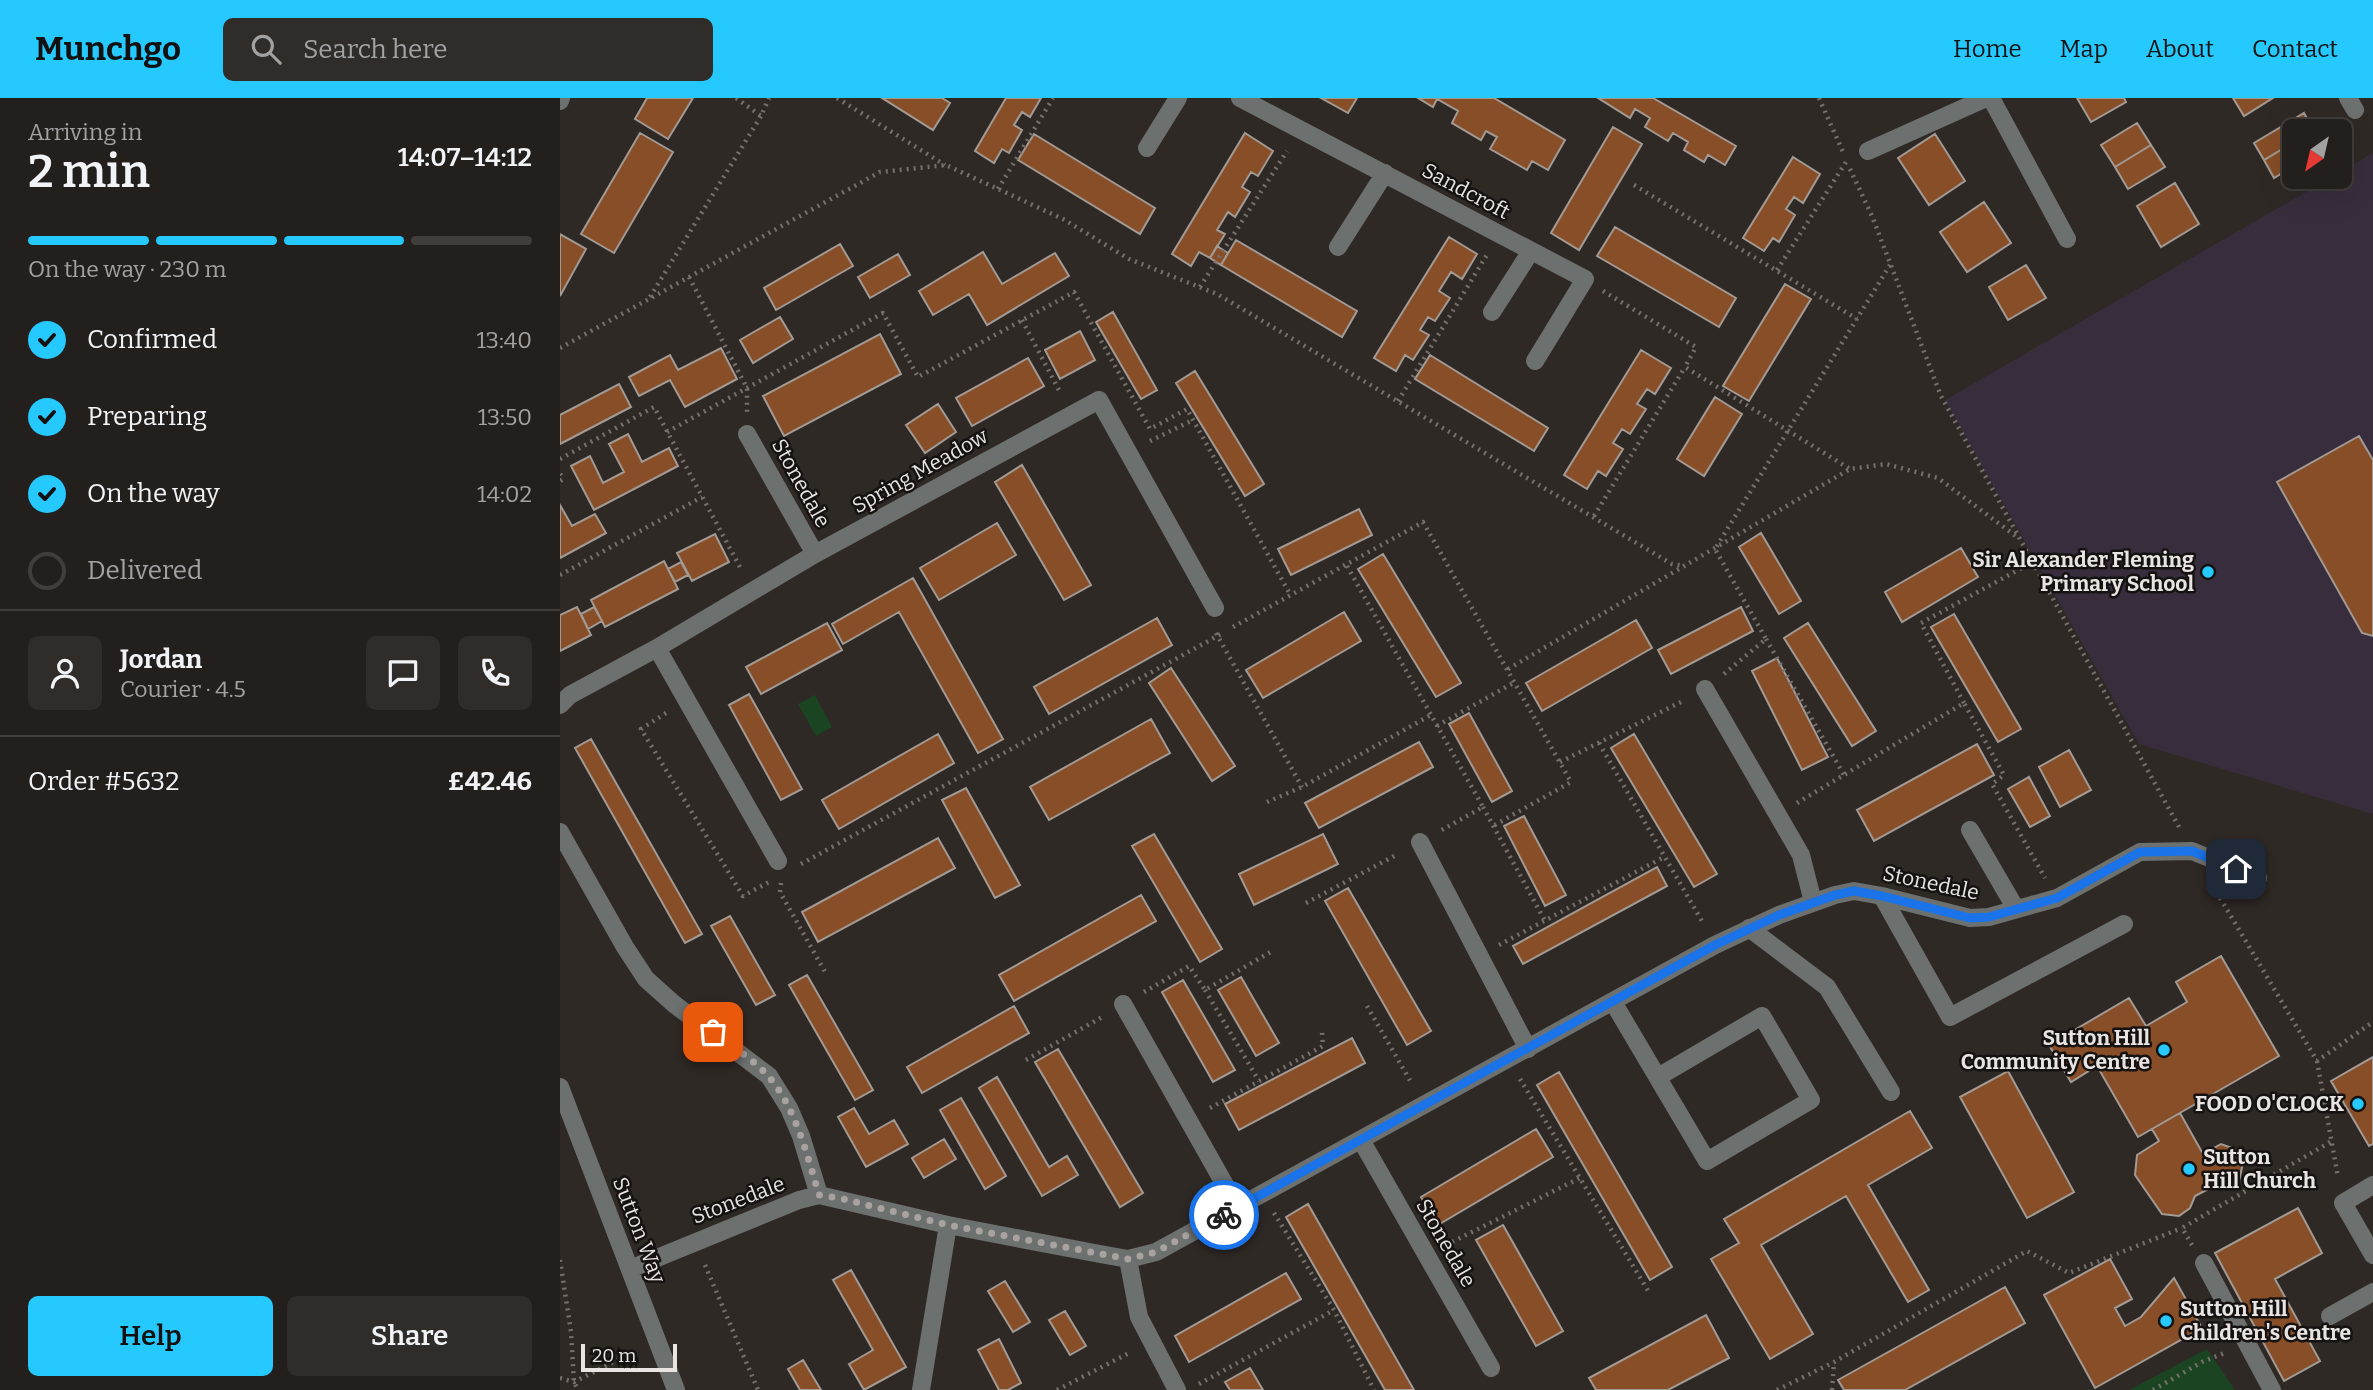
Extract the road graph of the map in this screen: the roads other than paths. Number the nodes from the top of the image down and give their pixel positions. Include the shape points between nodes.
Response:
1 (1178, 98) edge
2 (1240, 98) edge
3 (1989, 98) edge
4 (1147, 148) dead end
5 (1868, 151) dead end
6 (1385, 173) junction
7 (2067, 239) dead end
8 (1338, 247) dead end
9 (1531, 251) junction
10 (1492, 312) dead end
11 (1535, 360) dead end
12 (747, 434) road end
13 (815, 554) junction
14 (1214, 608) road end
15 (656, 648) junction
16 (1705, 689) dead end
17 (560, 705) edge
18 (1970, 830) dead end
19 (560, 832) edge
20 (1420, 842) road end
21 (780, 868) road end
22 (2258, 878) dead end
23 (1882, 896) junction
24 (1813, 902) junction
25 (2016, 909) junction
26 (2124, 924) dead end
27 (1749, 928) junction
28 (1613, 1002) junction
29 (1123, 1004) dead end
30 (1528, 1049) junction
31 (1658, 1077) junction
32 (560, 1087) edge
33 (1891, 1092) dead end
34 (1361, 1140) junction
35 (2373, 1185) edge
36 (819, 1195) junction
37 (1238, 1208) junction
38 (948, 1225) junction
39 (2373, 1255) edge
40 (1128, 1259) junction
41 (2204, 1263) road end
42 (630, 1269) junction
43 (2373, 1292) edge
44 (2330, 1315) dead end
45 (1491, 1368) dead end
46 (676, 1390) edge
47 (921, 1390) edge
48 (1177, 1390) edge
49 (2272, 1390) edge

1 - 4 street
2 - 6 street, Sandcroft
3 - 5 street
3 - 7 street
6 - 8 street
6 - 9 street, Sandcroft
9 - 10 street
9 - 11 street, Sandcroft via 1585,279
12 - 13 street, Stonedale
13 - 14 street, Spring Meadow via 1099,400
13 - 15 street, Spring Meadow
15 - 17 street, Spring Meadow
15 - 21 street
16 - 24 street via 1801,855
18 - 25 street
19 - 36 street via 646,979 769,1076 801,1136
20 - 30 street
22 - 25 street, Stonedale via 2192,851 2140,852 2057,898
23 - 24 street, Stonedale via 1854,891
23 - 25 street, Stonedale via 1970,918
23 - 26 street via 1950,1017
24 - 27 street, Stonedale
27 - 28 street, Stonedale
27 - 33 street via 1827,987
28 - 30 street, Stonedale
28 - 31 street
29 - 37 street
30 - 34 street, Stonedale
31 - 31 street via 1762,1016 1811,1100 1707,1161
32 - 42 street, Sutton Way
34 - 37 street, Stonedale
34 - 45 street, Stonedale
35 - 39 street via 2343,1203
36 - 38 street, Stonedale
36 - 42 street, Stonedale
37 - 40 street, Stonedale via 1156,1252
38 - 40 street, Stonedale
38 - 47 street
40 - 48 street via 1139,1317
41 - 49 street
42 - 46 street, Sutton Way
43 - 44 street

